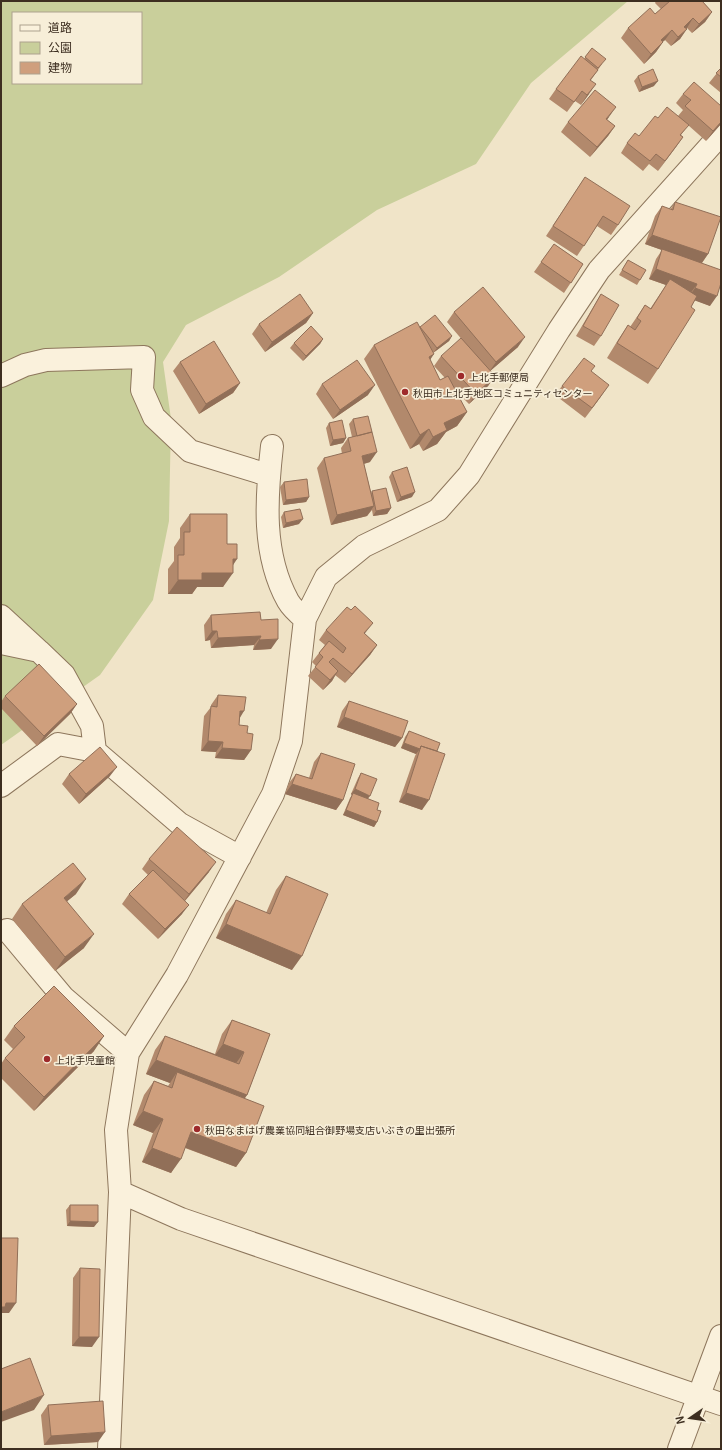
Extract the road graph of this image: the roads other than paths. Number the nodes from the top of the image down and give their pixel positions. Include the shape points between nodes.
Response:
1 (721, 134) edge
2 (1, 376) edge
3 (272, 446) dead end
4 (268, 475) junction
5 (1, 616) edge
6 (305, 619) junction
7 (1, 643) edge
8 (39, 651) junction
9 (95, 750) junction
10 (1, 786) edge
11 (240, 857) junction
12 (7, 930) dead end
13 (128, 1053) junction
14 (120, 1192) junction
15 (721, 1336) edge
16 (698, 1396) junction
17 (721, 1404) edge
18 (109, 1449) edge
19 (679, 1449) edge

1 - 6 street via 599,270 469,475 438,510 364,546 326,577
2 - 4 street via 25,365 46,360 144,357 142,390 154,417 164,427 190,451
3 - 4 street
4 - 6 street via 267,535 274,568 288,603
5 - 8 street
6 - 11 street via 291,741 273,794
7 - 8 street
8 - 9 street via 64,675 92,726
9 - 10 street via 58,744
9 - 11 street via 180,824
11 - 13 street via 176,975
12 - 13 street via 63,997
13 - 14 street via 116,1130
14 - 16 street via 181,1220
14 - 18 street
15 - 16 street
16 - 17 street
16 - 19 street

